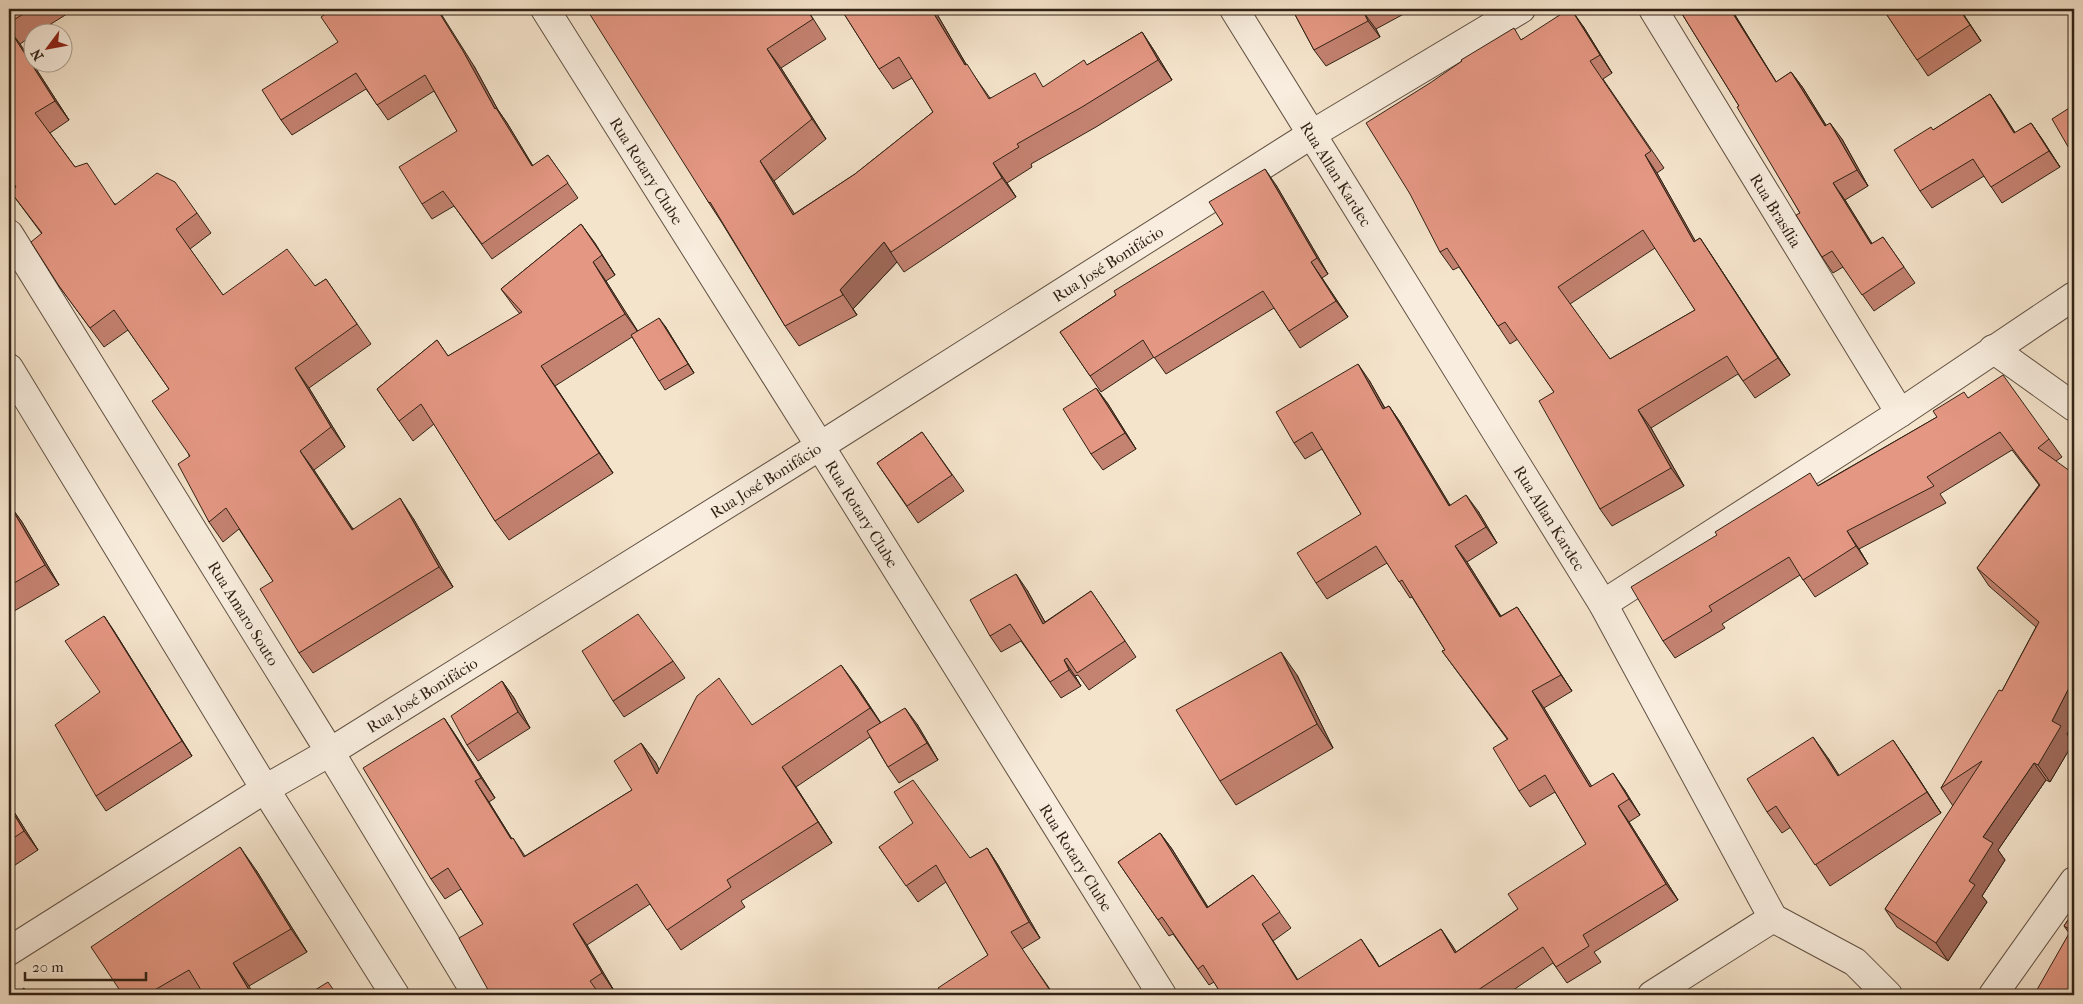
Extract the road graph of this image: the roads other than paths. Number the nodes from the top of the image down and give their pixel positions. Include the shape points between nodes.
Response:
1 (544, 9) edge
2 (1234, 9) edge
3 (1521, 9) edge
4 (1653, 9) edge
5 (1312, 134) junction
6 (9, 234) edge
7 (2074, 296) edge
8 (1993, 349) junction
9 (9, 368) edge
10 (2074, 408) edge
11 (1900, 413) junction
12 (820, 446) junction
13 (1603, 604) junction
14 (330, 752) junction
15 (265, 789) junction
16 (2074, 881) edge
17 (1773, 918) junction
18 (9, 951) edge
19 (396, 995) edge
20 (476, 995) edge
21 (1162, 995) edge
22 (1652, 995) edge
23 (1888, 995) edge
24 (1993, 995) edge

1 - 12 street, Rua Rotary Clube
2 - 5 street, Rua Allan Kardec
3 - 5 street, Rua José Bonifácio
4 - 11 street, Rua Brasília
5 - 12 street, Rua José Bonifácio
5 - 13 street, Rua Allan Kardec
6 - 14 street, Rua Amaro Souto
7 - 8 street
8 - 10 street
8 - 11 street
9 - 15 street
11 - 13 street
12 - 14 street, Rua José Bonifácio
12 - 21 street, Rua Rotary Clube
13 - 17 street, Rua Allan Kardec
14 - 15 street, Rua José Bonifácio
14 - 20 street, Rua Amaro Souto
15 - 18 street, Rua José Bonifácio
15 - 19 street
16 - 24 street
17 - 22 street
17 - 23 street via 1855,962

